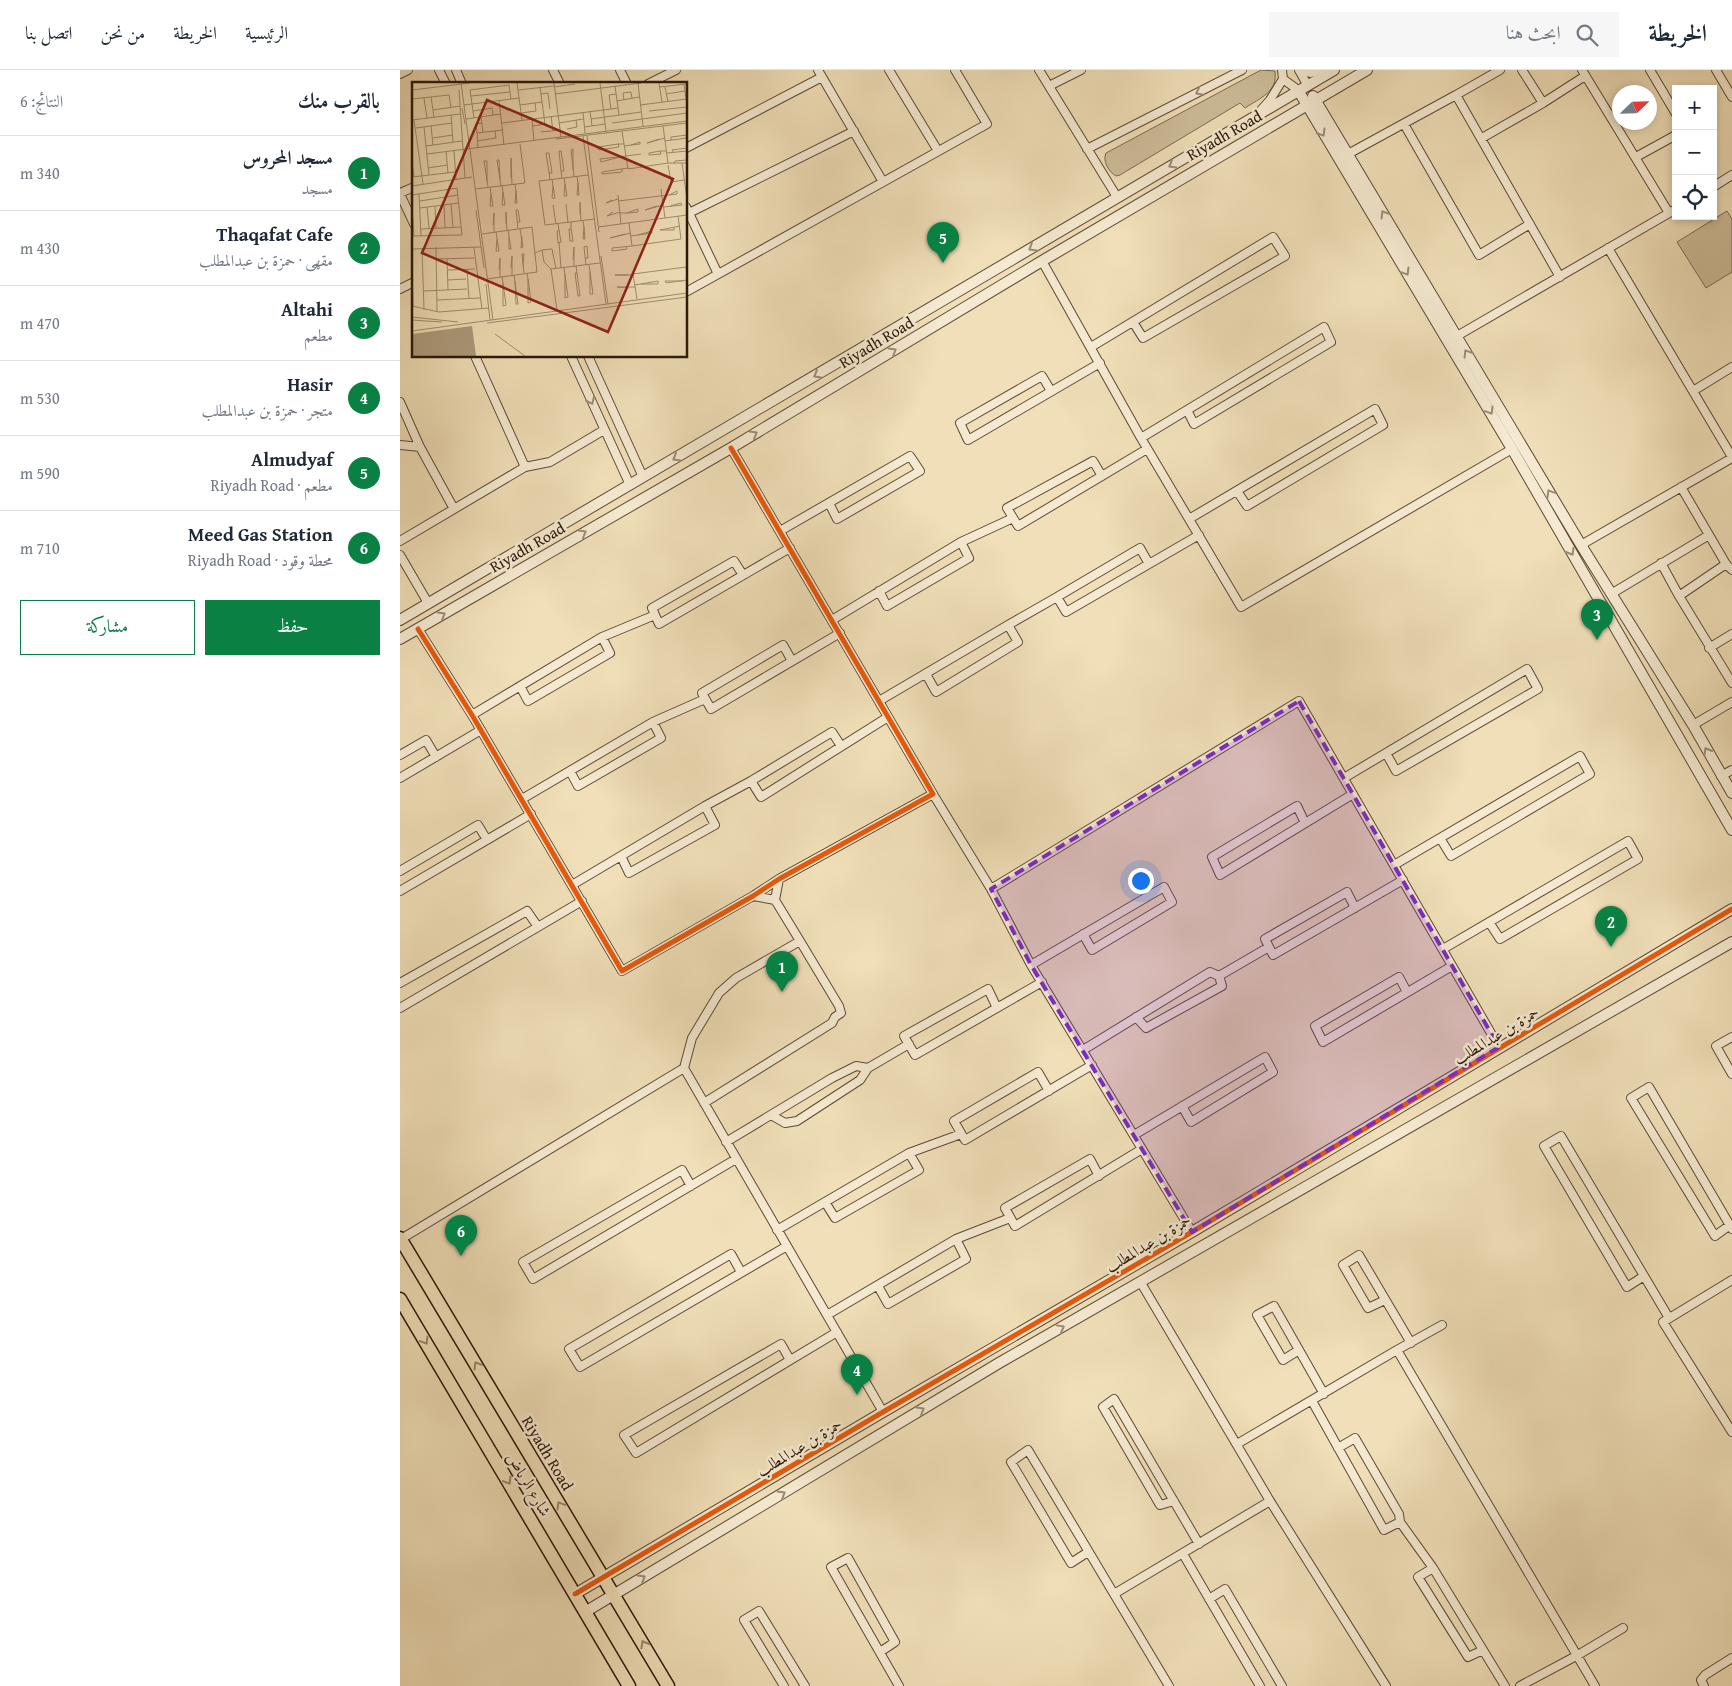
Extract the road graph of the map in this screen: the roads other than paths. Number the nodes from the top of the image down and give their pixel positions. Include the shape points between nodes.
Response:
1 (408, 70) edge
2 (439, 70) edge
3 (456, 70) edge
4 (553, 70) edge
5 (620, 70) edge
6 (676, 70) edge
7 (889, 70) edge
8 (955, 70) edge
9 (1040, 70) edge
10 (1081, 70) edge
11 (1242, 70) edge
12 (1282, 70) edge
13 (1299, 70) edge
14 (1304, 70) edge
15 (1322, 70) edge
16 (1334, 70) edge
17 (1366, 70) edge
18 (1500, 70) edge
19 (1522, 70) edge
20 (1650, 70) edge
21 (1719, 71) edge
22 (1584, 73) edge
23 (400, 74) edge
24 (820, 74) edge
25 (1283, 79) junction
26 (445, 82) edge
27 (461, 82) edge
28 (559, 82) edge
29 (626, 82) edge
30 (652, 82) edge
31 (1049, 86) junction
32 (1308, 86) junction
33 (1298, 90) junction
34 (1456, 95) junction
35 (1732, 97) edge
36 (1311, 103) junction
37 (1543, 103) junction
38 (1672, 107) edge
39 (1255, 116) junction
40 (1404, 124) junction
41 (854, 131) junction
42 (1672, 136) edge
43 (1482, 138) junction
44 (688, 147) edge
45 (1088, 149) junction
46 (938, 151) junction
47 (1348, 154) junction
48 (1636, 157) junction
49 (1732, 176) edge
50 (883, 182) junction
51 (1717, 184) edge
52 (412, 188) edge
53 (400, 193) edge
54 (1117, 198) junction
55 (688, 210) edge
56 (1672, 211) edge
57 (412, 220) edge
58 (1530, 224) junction
59 (1608, 248) junction
60 (1042, 261) junction
61 (718, 274) junction
62 (1560, 277) junction
63 (412, 283) edge
64 (400, 288) edge
65 (688, 291) edge
66 (1133, 322) junction
67 (1458, 336) junction
68 (1091, 347) junction
69 (475, 358) edge
70 (572, 358) edge
71 (589, 358) edge
72 (1100, 363) junction
73 (1732, 367) edge
74 (1693, 391) junction
75 (1051, 392) junction
76 (400, 402) edge
77 (1187, 410) junction
78 (604, 430) junction
79 (414, 434) junction
80 (1141, 438) junction
81 (401, 445) edge
82 (420, 447) junction
83 (731, 448) junction
84 (1148, 449) junction
85 (1512, 449) junction
86 (1732, 457) edge
87 (525, 467) junction
88 (1102, 476) junction
89 (643, 477) junction
90 (630, 485) junction
91 (1681, 487) junction
92 (1237, 491) junction
93 (829, 503) junction
94 (454, 509) junction
95 (1013, 518) junction
96 (1189, 519) junction
97 (780, 531) junction
98 (1198, 535) junction
99 (1709, 535) junction
100 (400, 541) edge
101 (961, 542) junction
102 (1581, 545) junction
103 (790, 548) junction
104 (400, 555) edge
105 (1661, 563) junction
106 (1149, 564) junction
107 (1729, 567) edge
108 (743, 575) junction
109 (879, 591) junction
110 (1611, 594) junction
111 (1679, 596) junction
112 (1057, 597) junction
113 (428, 603) junction
114 (655, 615) junction
115 (400, 620) edge
116 (832, 620) junction
117 (1008, 624) junction
118 (418, 628) junction
119 (840, 633) junction
120 (1732, 634) edge
121 (602, 637) junction
122 (400, 639) edge
123 (1710, 648) junction
124 (792, 661) junction
125 (926, 674) junction
126 (1732, 683) edge
127 (520, 686) junction
128 (706, 700) junction
129 (879, 701) junction
130 (1732, 702) edge
131 (472, 715) junction
132 (888, 716) junction
133 (653, 722) junction
134 (1692, 725) junction
135 (481, 730) junction
136 (841, 746) junction
137 (1386, 753) junction
138 (400, 755) edge
139 (436, 757) junction
140 (1732, 770) edge
141 (570, 771) junction
142 (1722, 776) junction
143 (400, 778) edge
144 (1344, 778) junction
145 (751, 781) junction
146 (1732, 793) edge
147 (933, 794) junction
148 (1353, 794) junction
149 (522, 800) junction
150 (705, 806) junction
151 (531, 814) junction
152 (1305, 823) junction
153 (1732, 830) edge
154 (1440, 838) junction
155 (487, 840) junction
156 (621, 856) junction
157 (1394, 866) junction
158 (400, 871) edge
159 (778, 879) junction
160 (1403, 880) junction
161 (572, 885) junction
162 (991, 889) junction
163 (400, 891) edge
164 (753, 896) junction
165 (775, 900) junction
166 (582, 901) junction
167 (1355, 908) junction
168 (1732, 909) edge
169 (1489, 922) junction
170 (538, 927) junction
171 (1083, 934) junction
172 (800, 941) junction
173 (1732, 942) edge
174 (1269, 947) junction
175 (1443, 949) junction
176 (1032, 965) junction
177 (1452, 966) junction
178 (1219, 976) junction
179 (1042, 982) junction
180 (400, 983) edge
181 (1407, 992) junction
182 (400, 1008) edge
183 (997, 1008) junction
184 (1136, 1017) junction
185 (1732, 1037) edge
186 (909, 1044) junction
187 (1499, 1047) junction
188 (1083, 1050) junction
189 (1092, 1065) junction
190 (684, 1068) junction
191 (868, 1068) junction
192 (1732, 1074) edge
193 (1049, 1091) junction
194 (704, 1102) junction
195 (1182, 1106) junction
196 (771, 1115) junction
197 (961, 1134) junction
198 (1134, 1135) junction
199 (726, 1142) junction
200 (1142, 1149) junction
201 (909, 1153) junction
202 (736, 1159) junction
203 (1099, 1176) junction
204 (691, 1186) junction
205 (826, 1202) junction
206 (1010, 1218) junction
207 (1731, 1227) edge
208 (778, 1230) junction
209 (1192, 1232) junction
210 (400, 1238) edge
211 (956, 1240) junction
212 (787, 1246) junction
213 (741, 1272) junction
214 (1644, 1276) junction
215 (1732, 1280) edge
216 (1141, 1283) junction
217 (878, 1286) junction
218 (400, 1299) edge
219 (1386, 1300) junction
220 (827, 1316) junction
221 (1669, 1318) junction
222 (1442, 1325) dead end
223 (1029, 1328) junction
224 (837, 1332) junction
225 (1411, 1343) junction
226 (1032, 1344) junction
227 (996, 1347) junction
228 (1299, 1350) junction
229 (1397, 1350) junction
230 (790, 1360) junction
231 (999, 1364) junction
232 (1324, 1394) junction
233 (1312, 1401) junction
234 (883, 1412) junction
235 (1732, 1432) edge
236 (1237, 1444) junction
237 (1338, 1448) junction
238 (1174, 1501) junction
239 (1270, 1501) junction
240 (1400, 1522) junction
241 (1199, 1544) junction
242 (1088, 1552) junction
243 (1183, 1554) junction
244 (1433, 1568) junction
245 (604, 1578) junction
246 (575, 1594) junction
247 (1114, 1594) junction
248 (614, 1595) junction
249 (1209, 1599) junction
250 (586, 1612) junction
251 (1623, 1628) dead end
252 (1483, 1650) junction
253 (880, 1652) junction
254 (1578, 1655) junction
255 (1732, 1658) edge
256 (629, 1686) edge
257 (668, 1686) edge
258 (784, 1686) edge
259 (805, 1686) edge
260 (899, 1686) edge
261 (1169, 1686) edge
262 (1260, 1686) edge
263 (1282, 1686) edge
264 (1386, 1686) edge
265 (1505, 1686) edge
266 (1520, 1686) edge
267 (1595, 1686) edge
268 (1704, 1686) edge

1 - 23 street
2 - 26 street
3 - 27 street
4 - 28 street
5 - 29 street
6 - 30 street
7 - 46 street
8 - 46 street via 987,124
9 - 31 street
10 - 31 street
11 -> 45 street
12 - 25 street
13 - 32 street
14 - 15 street via 1310,74
16 - 32 street
17 - 36 street, Riyadh Road
18 - 34 street
19 - 37 street
20 - 38 street
21 - 35 street
22 - 37 street
22 - 48 street
24 - 41 street
24 - 44 street
25 - 33 street
25 - 39 street
31 - 45 street
32 - 33 street
32 - 36 street
33 - 36 street
33 - 39 street
34 - 40 street
34 - 43 street
36 - 47 street
36 - 60 street, Riyadh Road
36 -> 85 street
37 - 43 street
39 -> 54 street
40 - 47 street
40 - 58 street via 1479,255
41 - 50 street
41 - 55 street
42 - 48 street
43 - 58 street
45 - 54 street
46 - 50 street
67 -> 47 street
48 - 56 street
49 - 51 street
50 - 61 street
52 - 53 street
53 - 57 street
54 -> 89 street
55 - 61 street
56 - 59 street
58 - 62 street
59 - 62 street
59 - 74 street
60 - 68 street
83 -> 60 street, Riyadh Road
61 - 65 street
62 - 67 street
63 - 64 street
66 - 66 street via 1273,237 1285,256 1143,338
66 - 68 street
102 -> 67 street
68 - 72 street
69 - 87 street
70 -> 78 street
71 - 89 street
72 - 75 street
72 - 80 street
73 - 74 street
74 - 86 street
75 - 75 street via 968,440 960,423 1042,376
76 - 79 street
77 - 77 street via 1281,353 1324,327 1331,342 1194,424
77 - 80 street
78 - 87 street via 550,462
78 - 90 street
79 - 81 street
79 - 82 street
80 - 84 street
81 - 82 street
82 - 94 street
83 - 97 street
118 -> 83 street, Riyadh Road
84 - 88 street
84 - 96 street
85 - 98 street via 1241,607
85 -> 153 street
86 - 91 street
87 - 94 street
88 - 95 street via 1018,526
88 - 95 street via 1093,461 1007,508
89 - 90 street
90 - 113 street
91 - 99 street
91 - 102 street
92 - 92 street via 1375,409 1384,425 1247,506
92 - 96 street
93 - 93 street via 910,456 920,471 837,519
93 - 97 street
94 - 100 street
95 - 101 street
96 - 98 street
97 - 103 street
98 - 106 street
99 - 105 street
99 - 107 street
101 - 109 street
101 - 109 street via 969,558 887,606
102 - 110 street
103 - 108 street
103 - 116 street
104 - 113 street
105 - 110 street
105 - 111 street
106 - 112 street via 1066,612
106 - 112 street via 1140,548
107 - 111 street
108 - 114 street via 659,624
108 - 114 street via 734,561 652,608
109 - 116 street
110 - 134 street
111 - 123 street
112 - 117 street
113 - 115 street
114 - 121 street
116 - 119 street
117 - 125 street
117 - 125 street via 1018,642 936,692
118 - 122 street, Riyadh Road
118 - 131 street
119 - 124 street
119 - 129 street
120 - 123 street
121 - 127 street
121 - 127 street via 610,654 528,701
123 - 126 street
124 - 128 street via 711,708
124 - 128 street via 783,645 702,694
125 - 129 street
127 - 131 street
128 - 133 street
129 - 132 street
130 - 134 street
131 - 135 street
132 - 136 street
132 - 147 street
133 - 141 street
133 - 141 street via 661,738 578,786
142 -> 134 street
135 - 139 street
135 - 149 street
136 - 145 street via 832,732
136 - 145 street via 761,797
137 - 137 street via 1527,670 1538,689 1396,771
137 - 144 street
138 - 139 street via 426,740
139 - 143 street
140 - 142 street
141 - 149 street
142 - 146 street
144 - 148 street
144 - 162 street via 1299,701
145 - 150 street
147 - 159 street
147 - 162 street
148 - 152 street
148 - 157 street
149 - 151 street
150 - 156 street
150 - 156 street via 715,825 629,874
151 - 155 street
151 - 161 street
152 - 152 street via 1220,875 1212,857 1297,806
154 - 154 street via 1580,756 1590,774 1451,856
154 - 157 street
155 - 158 street via 478,825
155 - 163 street
156 - 161 street
157 - 160 street
159 - 164 street
159 - 165 street
160 - 167 street
160 - 175 street
161 - 166 street
162 - 176 street
164 - 165 street
164 - 166 street via 622,971
165 - 172 street
166 - 170 street
167 - 174 street via 1273,955
167 - 174 street via 1347,892 1265,939
168 - 187 street, حمزة بن عبدالمطلب
169 - 169 street via 1628,841 1638,859 1500,939
169 - 175 street
170 - 180 street via 527,911
170 - 182 street
171 - 171 street via 1164,887 1172,902 1092,950
171 - 176 street
172 - 190 street via 736,978 719,993 692,1038
172 - 194 street via 841,1013 832,1023
173 - 216 street, حمزة بن عبدالمطلب
174 - 178 street
175 - 177 street
176 - 179 street
177 - 181 street
177 - 187 street
178 - 184 street via 1210,972
178 - 184 street via 1222,986 1146,1028
179 - 183 street
179 - 188 street
181 - 181 street via 1323,1042 1315,1026 1399,977
183 - 186 street via 915,1054
183 - 186 street via 988,989 904,1036
184 - 188 street
185 - 192 street via 1716,1046
186 - 191 street
187 - 209 street, حمزة بن عبدالمطلب
188 - 189 street
189 - 193 street
189 - 198 street
190 - 194 street
190 - 210 street
191 - 196 street via 856,1066
191 - 196 street via 860,1080 797,1121 786,1123
193 - 197 street via 965,1140
193 - 197 street via 1038,1072 954,1121
194 - 199 street
195 - 195 street via 1265,1057 1273,1072 1191,1122
195 - 198 street
196 - 199 street
197 - 201 street
198 - 200 street
199 - 202 street
200 - 203 street
200 - 209 street
201 - 205 street
201 - 205 street via 918,1170 835,1218
202 - 204 street
202 - 208 street
203 - 206 street via 1015,1226
203 - 206 street via 1090,1159 1005,1208
204 - 204 street via 532,1279 523,1262 682,1170
205 - 208 street
206 - 211 street
207 - 207 street via 1649,1087 1631,1098 1715,1236
208 - 212 street
209 - 223 street, حمزة بن عبدالمطلب
245 -> 210 main road, Riyadh Road
211 - 217 street
211 - 217 street via 966,1259 888,1304
212 - 213 street
212 - 220 street
213 - 213 street via 580,1367 569,1349 731,1254
214 - 214 street via 1561,1136 1544,1146 1627,1287
214 - 221 street
215 - 221 street
226 -> 216 street, حمزة بن عبدالمطلب
216 - 236 street
217 - 220 street
218 -> 246 main road, شارع الرياض
219 - 219 street via 1359,1256 1343,1265 1368,1308
219 - 225 street
220 - 224 street
221 - 235 street via 1662,1322
222 - 225 street
223 - 226 street
223 - 227 street, حمزة بن عبدالمطلب
224 - 230 street
224 - 234 street
225 - 229 street
226 - 231 street, حمزة بن عبدالمطلب
227 - 231 street
227 - 234 street, حمزة بن عبدالمطلب
228 - 228 street via 1274,1306 1257,1315 1283,1360
228 - 232 street
229 - 232 street
229 - 254 street
230 - 230 street via 636,1453 624,1435 781,1344
248 -> 231 street, حمزة بن عبدالمطلب
232 - 233 street
233 - 236 street
233 - 237 street
234 - 245 street, حمزة بن عبدالمطلب
236 - 239 street
237 - 240 street via 1384,1530
237 - 240 street via 1355,1438 1399,1514
238 - 238 street via 1114,1400 1103,1407 1160,1505
238 - 241 street
239 - 241 street
239 - 264 street
240 - 244 street
241 - 243 street
242 - 242 street via 1028,1450 1011,1462 1071,1563
242 - 247 street
243 - 247 street
243 - 249 street
244 - 252 street
244 - 252 street via 1418,1577 1468,1657
245 - 246 street, حمزة بن عبدالمطلب
245 - 248 main road, Riyadh Road
246 - 250 main road, شارع الرياض
247 - 261 street
248 - 250 street, حمزة بن عبدالمطلب
257 -> 248 main road, Riyadh Road
249 - 262 street
249 - 263 street via 1225,1589
250 - 256 main road, شارع الرياض
251 - 254 street
252 - 265 street
253 - 253 street via 831,1567 848,1558 895,1642
253 - 260 street
254 - 266 street
254 - 267 street
255 - 268 street via 1705,1675 1701,1680
258 - 259 street via 744,1620 759,1611

